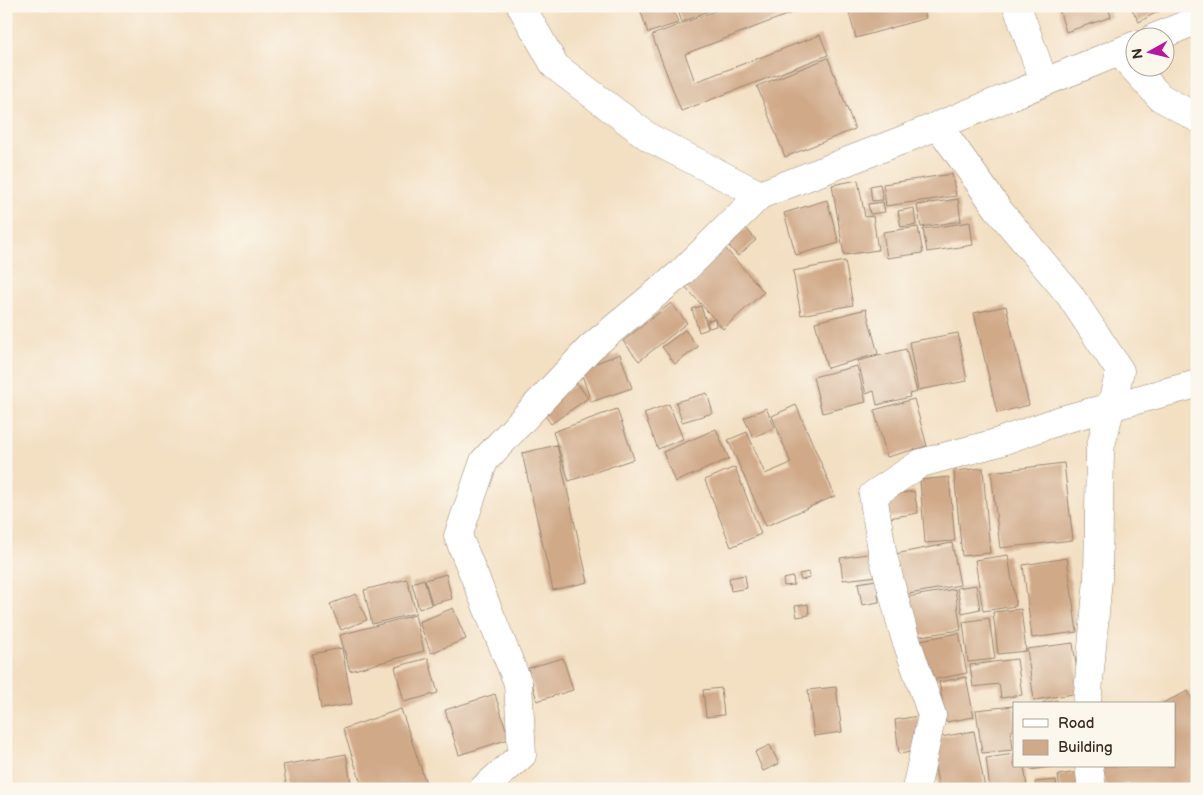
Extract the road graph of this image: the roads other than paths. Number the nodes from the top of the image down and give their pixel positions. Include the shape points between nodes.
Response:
1 (521, 6) edge
2 (1017, 6) edge
3 (1197, 20) edge
4 (1176, 29) edge
5 (1126, 48) edge
6 (1148, 78) edge
7 (1044, 82) junction
8 (1197, 118) edge
9 (938, 125) junction
10 (760, 195) junction
11 (1197, 384) edge
12 (1111, 406) junction
13 (1087, 702) edge
14 (1089, 768) edge
15 (483, 789) edge
16 (916, 789) edge
17 (1092, 789) edge

1 - 10 street via 555,66 650,138
2 - 7 street
3 - 4 street
5 - 7 street
6 - 8 street via 1160,96
7 - 9 street
9 - 10 street
9 - 12 street via 1000,212 1069,294 1120,371
10 - 15 street via 681,272 590,348 484,461 458,536 518,683 522,755
11 - 12 street
12 - 13 street via 1100,448 1098,579
12 - 16 street via 921,463 873,495 883,556 904,634 932,715
14 - 17 street

